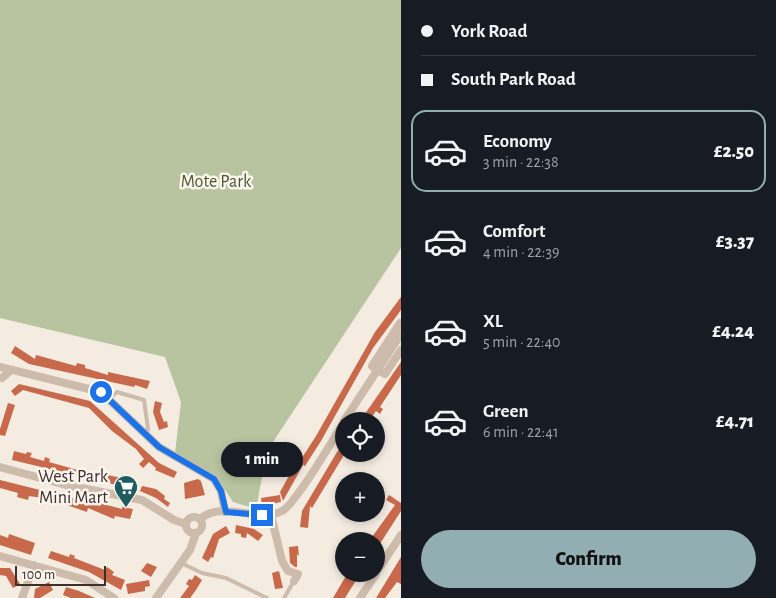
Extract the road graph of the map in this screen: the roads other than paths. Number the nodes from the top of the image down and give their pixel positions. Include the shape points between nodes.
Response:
1 (401, 324) edge
2 (401, 334) edge
3 (401, 350) edge
4 (0, 368) edge
5 (11, 370) junction
6 (378, 370) junction
7 (1, 380) edge
8 (109, 399) junction
9 (351, 412) edge
10 (145, 435) junction
11 (335, 436) edge
12 (0, 467) edge
13 (226, 512) junction
14 (271, 515) junction
15 (200, 519) junction
16 (186, 524) junction
17 (196, 533) junction
18 (401, 535) edge
19 (0, 556) edge
20 (385, 559) edge
21 (181, 563) junction
22 (34, 565) junction
23 (294, 581) joint
24 (370, 582) edge
25 (22, 598) edge
26 (114, 598) edge
27 (156, 598) edge
28 (267, 598) edge
29 (284, 598) edge
30 (360, 598) edge

1 - 6 street via 372,366
2 - 6 street
3 - 6 street via 385,374
4 - 5 street
5 - 7 street
5 - 8 street via 92,389
6 - 9 street
8 - 10 street
8 - 10 lane via 117,392 144,400 148,428
10 - 13 street via 170,456 214,479
11 - 14 street via 290,505
12 - 16 street via 66,485 142,500
13 - 14 street
13 - 15 street via 208,514
14 - 23 street via 284,565 288,571 298,574
15 - 16 street via 190,517
15 - 17 street via 202,528
16 - 17 street via 188,530
17 - 21 street
18 - 20 street
19 - 22 street
21 - 27 street
21 - 28 lane via 202,573 226,578
22 - 25 street
22 - 26 street via 86,580
23 - 29 lane
24 - 30 street

